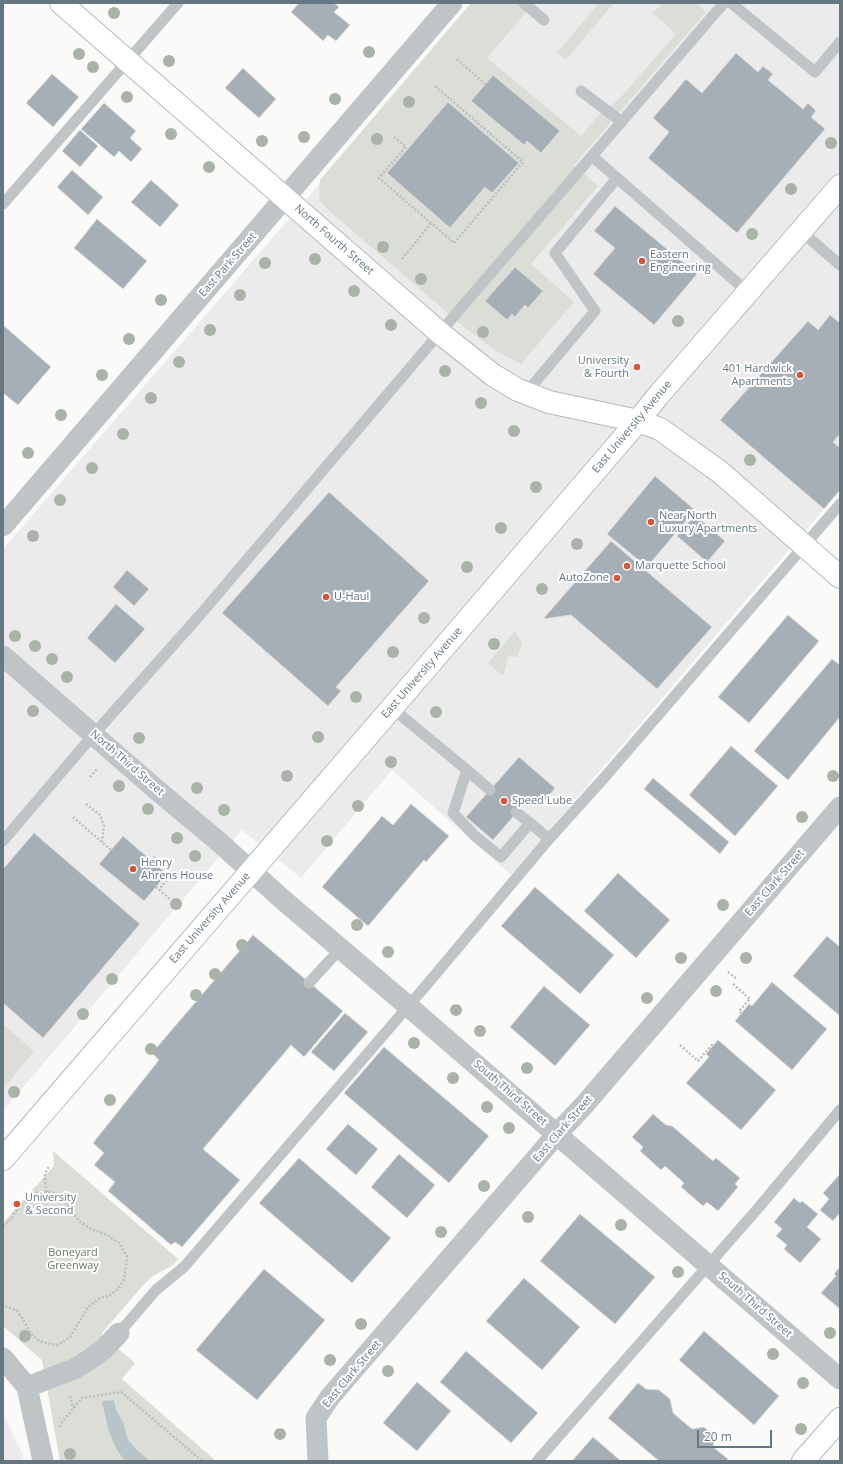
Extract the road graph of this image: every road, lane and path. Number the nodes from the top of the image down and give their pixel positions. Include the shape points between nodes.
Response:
1 (61, 3) edge
2 (178, 3) edge
3 (452, 3) edge
4 (524, 3) edge
5 (724, 3) edge
6 (730, 3) edge
7 (544, 20) dead end
8 (840, 42) edge
9 (457, 59) dead end
10 (128, 61) junction
11 (485, 84) dead end
12 (435, 86) dead end
13 (581, 91) dead end
14 (622, 122) junction
15 (394, 137) dead end
16 (593, 157) junction
17 (617, 178) junction
18 (840, 186) edge
19 (285, 197) junction
20 (3, 204) edge
21 (431, 223) junction
22 (801, 231) junction
23 (402, 259) dead end
24 (840, 265) edge
25 (748, 293) junction
26 (440, 333) junction
27 (526, 393) junction
28 (638, 421) junction
29 (840, 504) edge
30 (3, 526) edge
31 (804, 546) junction
32 (840, 577) edge
33 (3, 656) edge
34 (392, 708) junction
35 (94, 734) junction
36 (467, 770) junction
37 (490, 790) dead end
38 (86, 804) dead end
39 (840, 808) edge
40 (516, 812) dead end
41 (73, 817) dead end
42 (530, 823) junction
43 (550, 839) junction
44 (3, 841) edge
45 (102, 842) junction
46 (111, 850) dead end
47 (153, 857) dead end
48 (252, 870) junction
49 (156, 887) dead end
50 (159, 890) junction
51 (170, 900) dead end
52 (341, 948) junction
53 (309, 983) dead end
54 (733, 984) dead end
55 (408, 1006) junction
56 (741, 1013) dead end
57 (680, 1045) dead end
58 (713, 1046) dead end
59 (840, 1110) edge
60 (557, 1134) junction
61 (3, 1159) edge
62 (49, 1166) dead end
63 (47, 1192) junction
64 (3, 1226) edge
65 (708, 1265) junction
66 (3, 1305) edge
67 (119, 1333) joint
68 (3, 1358) edge
69 (840, 1379) edge
70 (27, 1387) junction
71 (840, 1419) edge
72 (60, 1429) dead end
73 (43, 1461) edge
74 (202, 1461) edge
75 (318, 1461) edge
76 (537, 1461) edge
77 (803, 1461) edge

1 - 10 main road, North Fourth Street
2 - 10 lane
3 - 19 street, East Park Street
4 - 7 lane
5 - 14 lane
6 - 8 lane via 815,72
9 - 11 path
10 - 19 main road, North Fourth Street
10 - 20 lane
12 - 21 path via 523,162 454,243
13 - 14 lane
14 - 16 lane
15 - 21 path via 406,147 379,178
16 - 17 lane
16 - 26 lane
17 - 25 lane
17 - 27 lane via 555,253 595,311
18 - 22 main road, East University Avenue
19 - 26 main road, North Fourth Street
19 - 30 street, East Park Street
21 - 23 path
22 - 24 lane
22 - 25 main road, East University Avenue
25 - 28 main road, East University Avenue
26 - 27 main road, North Fourth Street via 493,375
26 - 35 lane via 205,609
27 - 28 main road, North Fourth Street via 549,402
28 - 31 main road, North Fourth Street via 660,429 698,455
28 - 34 main road, East University Avenue
29 - 31 lane
31 - 32 main road, North Fourth Street
31 - 43 lane
33 - 35 street, North Third Street
34 - 36 lane
34 - 48 main road, East University Avenue
35 - 44 lane
35 - 48 street, North Third Street
36 - 37 lane
36 - 42 lane via 453,813 475,836 501,857
38 - 45 path via 100,815 104,826
39 - 60 street, East Clark Street
40 - 42 lane
41 - 45 path
42 - 43 lane
43 - 55 lane
45 - 46 path
47 - 50 path via 171,874
48 - 52 street, South Third Street via 282,899
48 - 61 main road, East University Avenue
49 - 50 path
50 - 51 path
52 - 53 lane
52 - 55 street, South Third Street
54 - 56 path via 750,999 739,1011
55 - 60 street, South Third Street
55 - 67 lane via 184,1267 156,1290
57 - 58 path via 698,1061
59 - 65 lane
60 - 65 street, South Third Street
60 - 75 street, East Clark Street via 330,1397 316,1418
62 - 63 path via 45,1174
63 - 64 path via 30,1195
63 - 66 path via 53,1193 65,1202 79,1222 119,1243 127,1257 124,1280 110,1295 100,1298 88,1307 70,1337 58,1345 38,1340 31,1334 17,1311
65 - 69 street, South Third Street
65 - 76 lane
67 - 70 street via 105,1348 74,1369
68 - 70 street
70 - 73 street
71 - 77 main road
72 - 74 path via 62,1422 82,1398 121,1392

